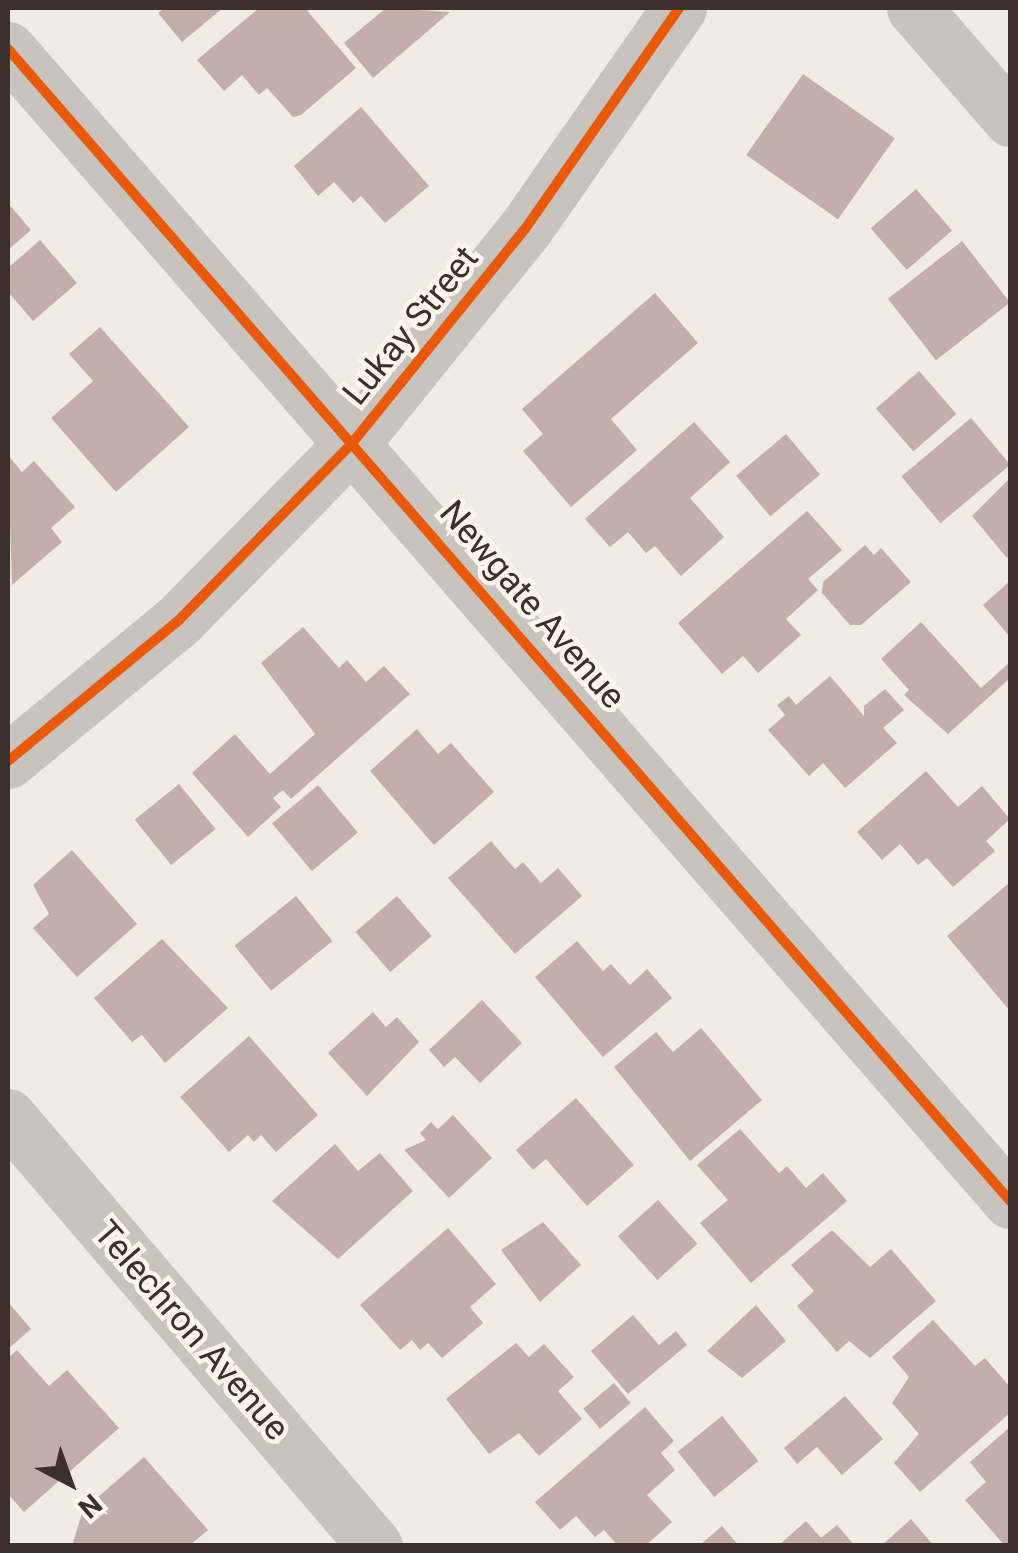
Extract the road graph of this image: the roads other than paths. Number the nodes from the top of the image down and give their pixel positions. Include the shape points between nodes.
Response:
1 (679, 8) edge
2 (914, 8) edge
3 (8, 49) edge
4 (1010, 119) edge
5 (353, 442) junction
6 (8, 761) edge
7 (8, 1116) edge
8 (1010, 1201) edge
9 (375, 1546) edge

1 - 5 street, Lukay Street via 525,229
2 - 4 street
3 - 5 street, Newgate Avenue
5 - 6 street, Lukay Street via 178,622
5 - 8 street, Newgate Avenue
7 - 9 street, Telechron Avenue

